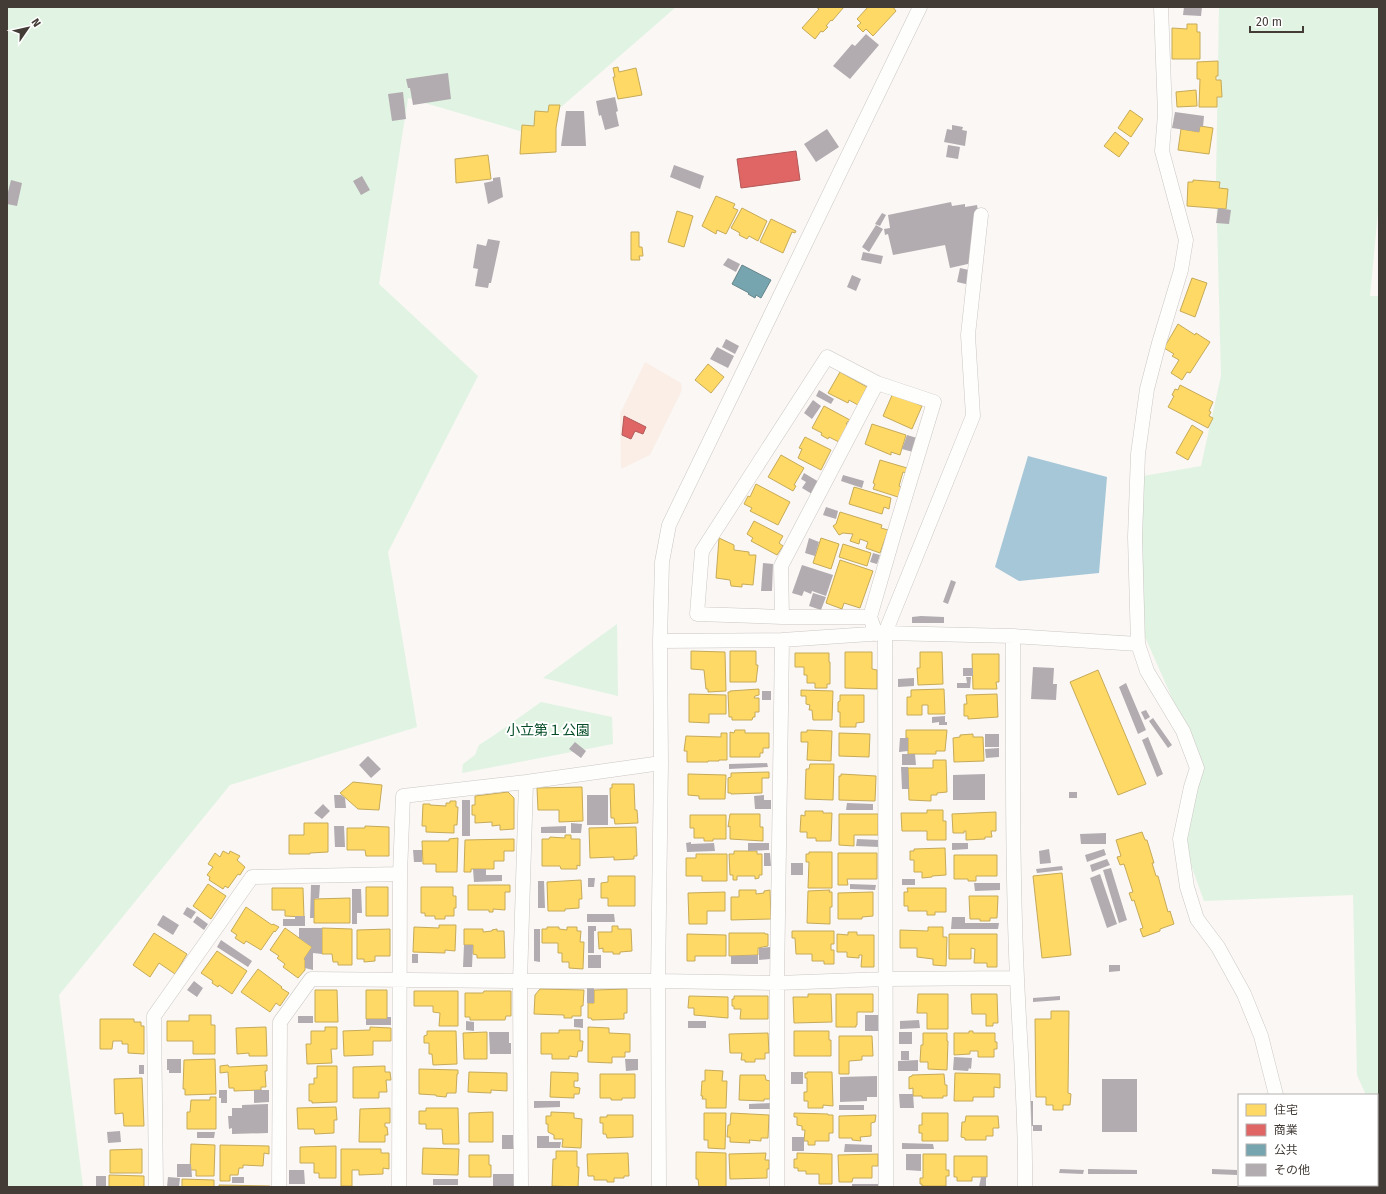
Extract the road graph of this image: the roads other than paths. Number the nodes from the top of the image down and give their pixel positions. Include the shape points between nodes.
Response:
1 (920, 7) edge
2 (1161, 7) edge
3 (981, 215) dead end
4 (877, 383) junction
5 (782, 617) junction
6 (870, 617) junction
7 (881, 633) junction
8 (1013, 636) junction
9 (782, 640) junction
10 (660, 641) junction
11 (1138, 644) junction
12 (661, 763) junction
13 (526, 782) junction
14 (400, 874) junction
15 (1017, 978) junction
16 (400, 979) junction
17 (886, 979) junction
18 (520, 981) junction
19 (658, 981) junction
20 (777, 983) junction
21 (1276, 1094) edge
22 (156, 1187) edge
23 (279, 1187) edge
24 (399, 1187) edge
25 (521, 1187) edge
26 (659, 1187) edge
27 (777, 1187) edge
28 (886, 1187) edge
29 (1025, 1187) edge

1 - 10 street via 669,525 662,562
2 - 11 street via 1165,114 1162,151 1186,240 1181,270 1147,389 1138,454 1135,537
3 - 7 street via 968,335 973,416
4 - 5 street via 781,566
4 - 5 street via 827,357 702,551 697,614
4 - 6 street via 934,402
5 - 6 street
6 - 7 street
7 - 8 street
7 - 9 street
7 - 17 street
8 - 11 street
8 - 15 street via 1013,814
9 - 10 street
9 - 20 street
10 - 12 street
11 - 21 street via 1147,671 1183,731 1197,768 1180,839 1187,887 1197,918 1218,947 1244,994 1261,1036
12 - 13 street
12 - 19 street
13 - 14 street via 403,796
13 - 18 street
14 - 16 street
14 - 22 street via 252,877 154,1016
15 - 17 street
15 - 29 street via 1026,1149
16 - 18 street
16 - 23 street via 311,979 280,1022
16 - 24 street
17 - 20 street
17 - 28 street
18 - 19 street
18 - 25 street
19 - 20 street
19 - 26 street
20 - 27 street

